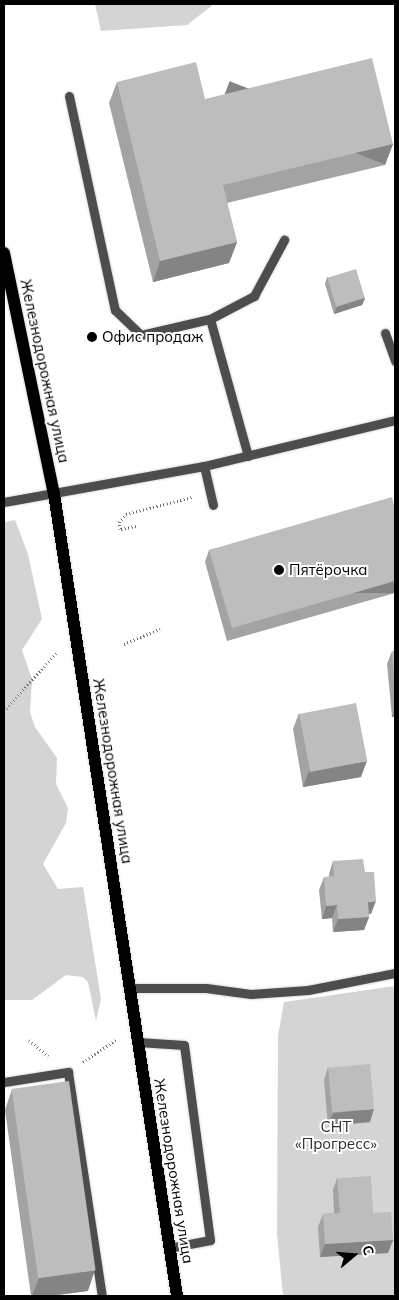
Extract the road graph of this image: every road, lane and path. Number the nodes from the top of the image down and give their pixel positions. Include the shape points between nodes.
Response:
1 (70, 96) dead end
2 (284, 240) dead end
3 (4, 253) edge
4 (210, 319) junction
5 (385, 333) dead end
6 (395, 361) edge
7 (395, 420) edge
8 (248, 456) junction
9 (204, 466) junction
10 (54, 494) junction
11 (210, 494) junction
12 (4, 502) edge
13 (213, 505) dead end
14 (136, 526) dead end
15 (160, 629) dead end
16 (124, 644) dead end
17 (57, 652) dead end
18 (4, 711) edge
19 (395, 973) edge
20 (130, 988) junction
21 (138, 1042) junction
22 (4, 1082) edge
23 (169, 1248) junction
24 (102, 1296) edge
25 (176, 1296) edge

1 - 4 street via 115,310 140,334
2 - 4 street via 254,296
3 - 10 main road, Железнодорожная улица
4 - 8 street
5 - 6 street
7 - 8 street
8 - 9 street
9 - 10 street
9 - 11 street
10 - 12 street
10 - 20 main road, Железнодорожная улица
11 - 13 street
11 - 14 path via 126,514 119,522 120,529
15 - 16 path
17 - 18 path
19 - 20 street via 308,990 251,994 206,988
20 - 21 main road, Железнодорожная улица
21 - 23 main road, Железнодорожная улица
21 - 23 street via 184,1045 210,1240
22 - 24 street via 68,1072
23 - 25 main road, Железнодорожная улица

